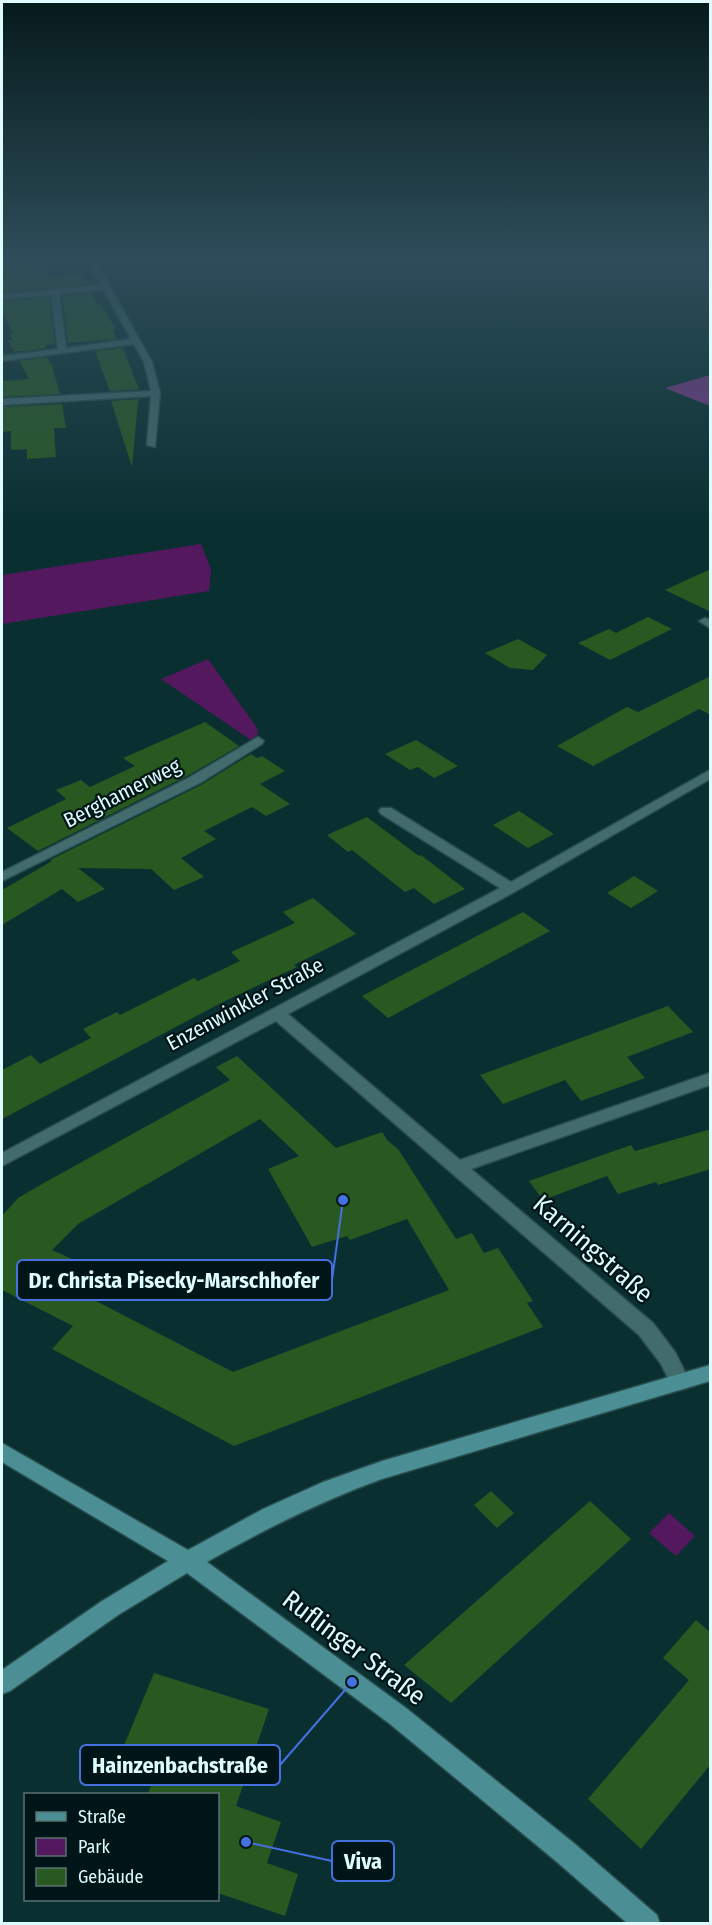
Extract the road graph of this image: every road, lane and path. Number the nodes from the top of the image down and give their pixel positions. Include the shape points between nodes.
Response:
1 (62, 348) edge
2 (86, 348) edge
3 (141, 348) edge
4 (63, 351) junction
5 (2, 359) edge
6 (156, 393) junction
7 (2, 402) edge
8 (152, 445) dead end
9 (258, 741) dead end
10 (711, 774) edge
11 (386, 811) dead end
12 (2, 878) edge
13 (510, 888) junction
14 (277, 1013) junction
15 (711, 1079) edge
16 (2, 1160) edge
17 (458, 1167) junction
18 (711, 1373) edge
19 (680, 1382) junction
20 (2, 1452) edge
21 (188, 1561) junction
22 (2, 1683) edge
23 (648, 1923) edge

1 - 4 street
2 - 4 street
3 - 6 street
4 - 5 street
6 - 7 street
6 - 8 street
9 - 12 street, Berghamerweg via 195,780
10 - 13 street, Enzenwinkler Straße
11 - 13 street
13 - 14 street, Enzenwinkler Straße
14 - 16 street, Enzenwinkler Straße
14 - 17 street, Karningstraße
15 - 17 street
17 - 19 street, Karningstraße via 646,1329
18 - 19 street
19 - 21 street via 323,1491
20 - 21 street, Ruflinger Straße
21 - 22 street via 110,1608
21 - 23 street, Ruflinger Straße via 398,1716

